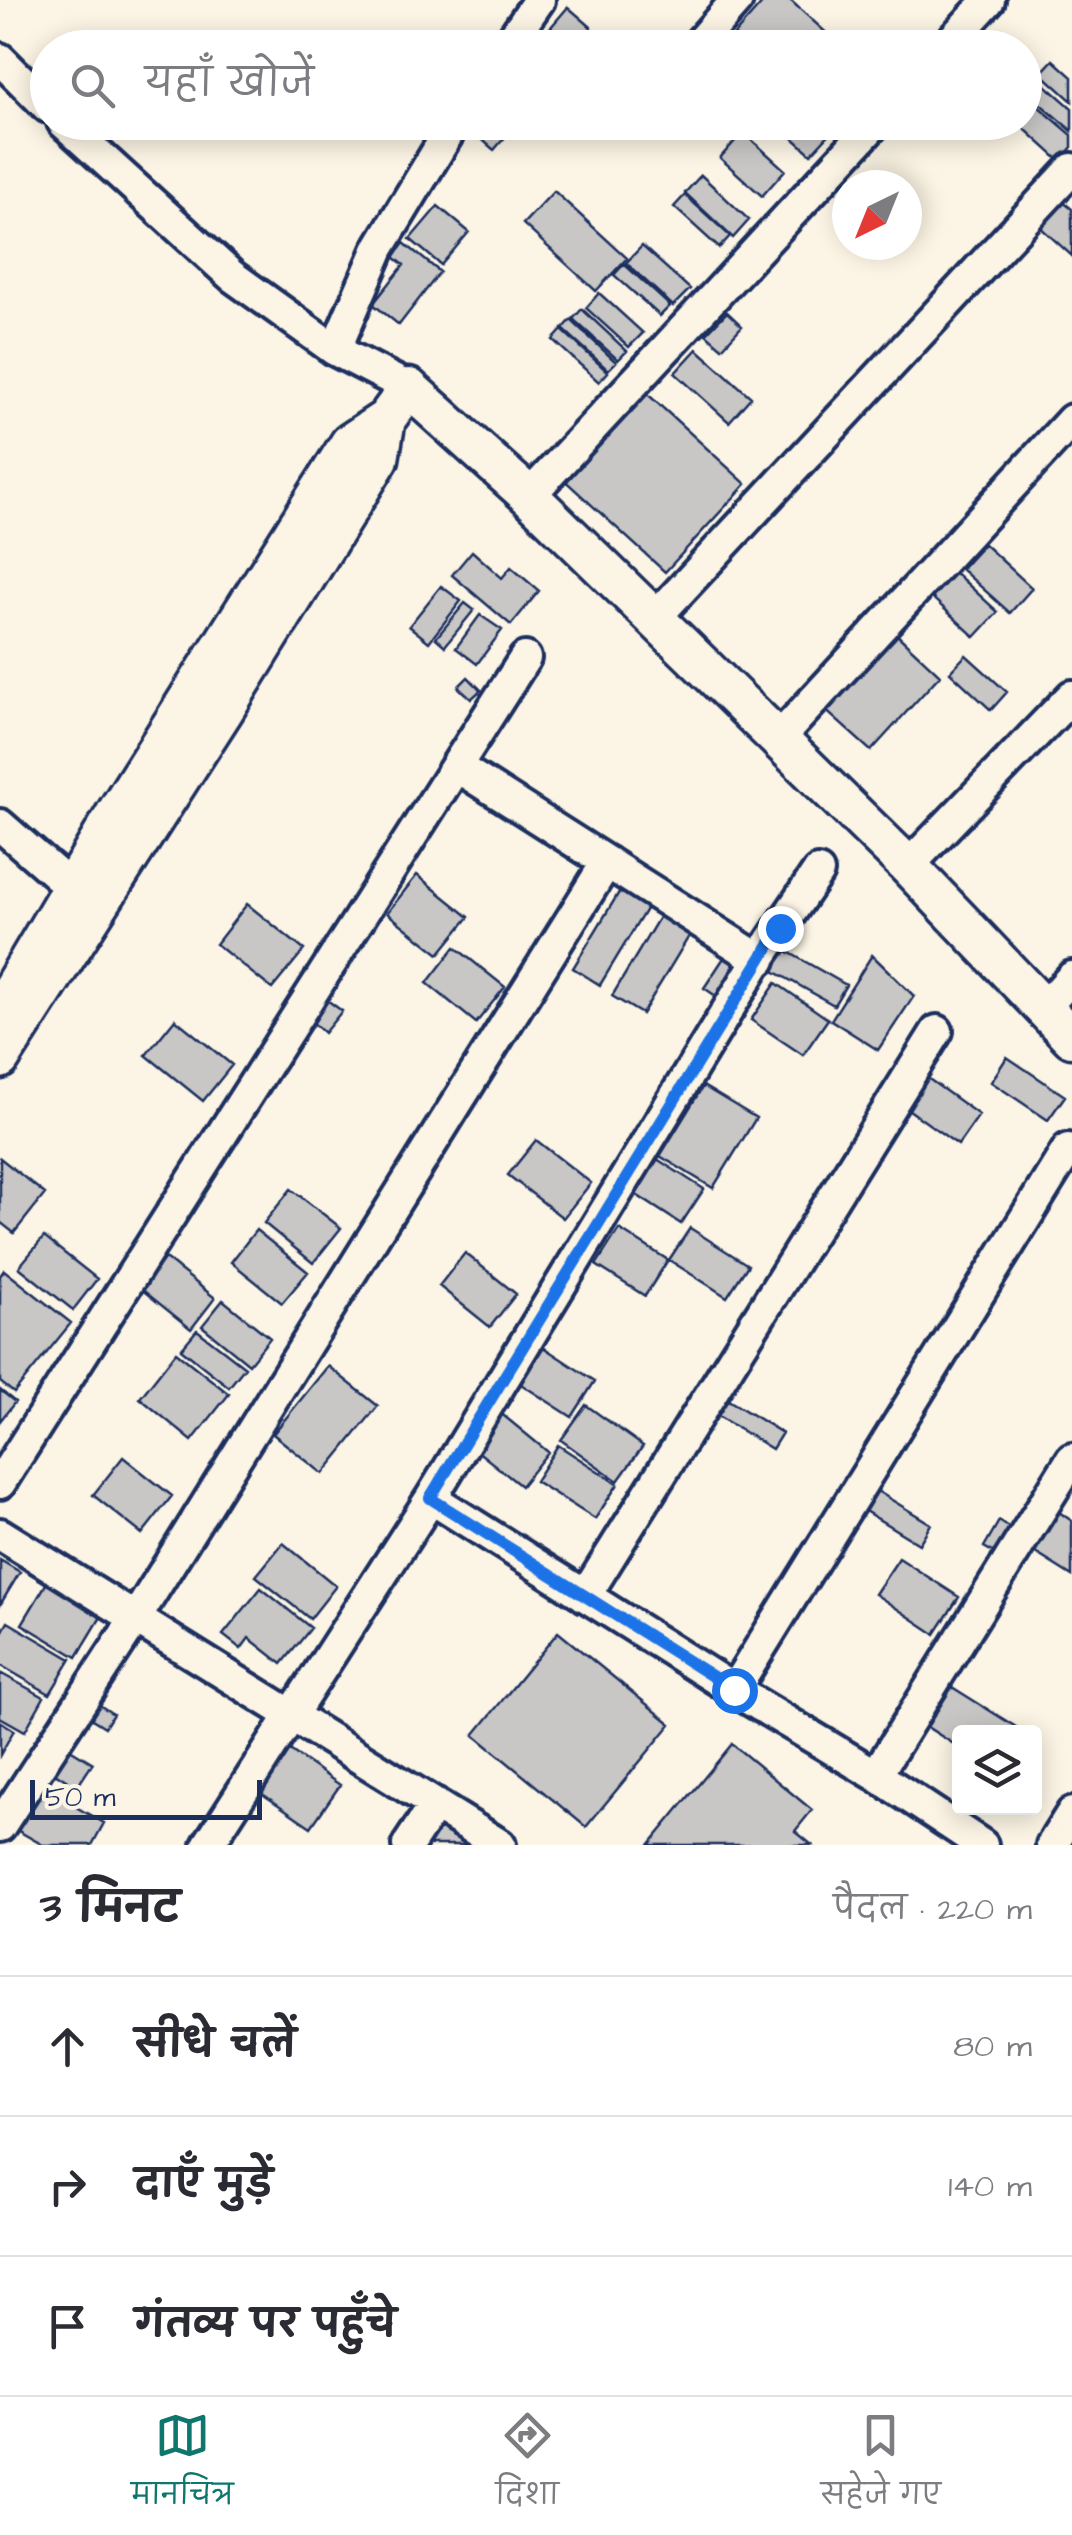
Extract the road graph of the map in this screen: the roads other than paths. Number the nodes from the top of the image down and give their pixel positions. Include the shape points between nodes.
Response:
1 (539, 0) edge
2 (737, 0) edge
3 (989, 0) edge
4 (518, 30) edge
5 (711, 30) edge
6 (962, 30) edge
7 (0, 59) edge
8 (30, 89) edge
9 (83, 140) edge
10 (444, 140) edge
11 (859, 140) edge
12 (1072, 169) edge
13 (336, 350) junction
14 (410, 388) junction
15 (386, 419) junction
16 (1072, 420) edge
17 (529, 496) junction
18 (654, 620) junction
19 (525, 658) dead end
20 (1072, 696) edge
21 (778, 739) junction
22 (456, 766) junction
23 (0, 825) edge
24 (607, 862) junction
25 (908, 866) junction
26 (818, 872) dead end
27 (71, 887) junction
28 (760, 960) junction
29 (1072, 977) edge
30 (1044, 1008) junction
31 (0, 1009) edge
32 (937, 1031) dead end
33 (1072, 1038) edge
34 (0, 1059) edge
35 (1068, 1149) dead end
36 (1072, 1459) edge
37 (0, 1482) edge
38 (430, 1498) junction
39 (0, 1534) edge
40 (586, 1596) junction
41 (137, 1616) junction
42 (734, 1690) junction
43 (294, 1715) junction
44 (876, 1775) junction
45 (435, 1804) junction
46 (1072, 1813) edge
47 (0, 1826) edge
48 (208, 1845) edge
49 (408, 1845) edge
50 (500, 1845) edge
51 (982, 1845) edge
52 (1052, 1845) edge

1 - 4 street
2 - 5 street
3 - 6 street
7 - 8 street
9 - 13 street via 232,276
10 - 13 street via 379,248
11 - 17 street
12 - 18 street
13 - 14 street
14 - 15 street
14 - 17 street
15 - 27 street via 350,443
15 - 34 street via 379,459
16 - 21 street
17 - 18 street
18 - 21 street
19 - 22 street
20 - 25 street
21 - 25 street
22 - 24 street
22 - 37 street
23 - 27 street
24 - 28 street
24 - 41 street
25 - 30 street
26 - 28 street
27 - 31 street
28 - 38 street
29 - 30 street
30 - 33 street
32 - 40 street
35 - 42 street
36 - 44 street
38 - 40 street
38 - 43 street
39 - 41 street
40 - 42 street
41 - 43 street
41 - 47 street
42 - 44 street
43 - 45 street
43 - 48 street
44 - 51 street
45 - 49 street
45 - 50 street
46 - 52 street

